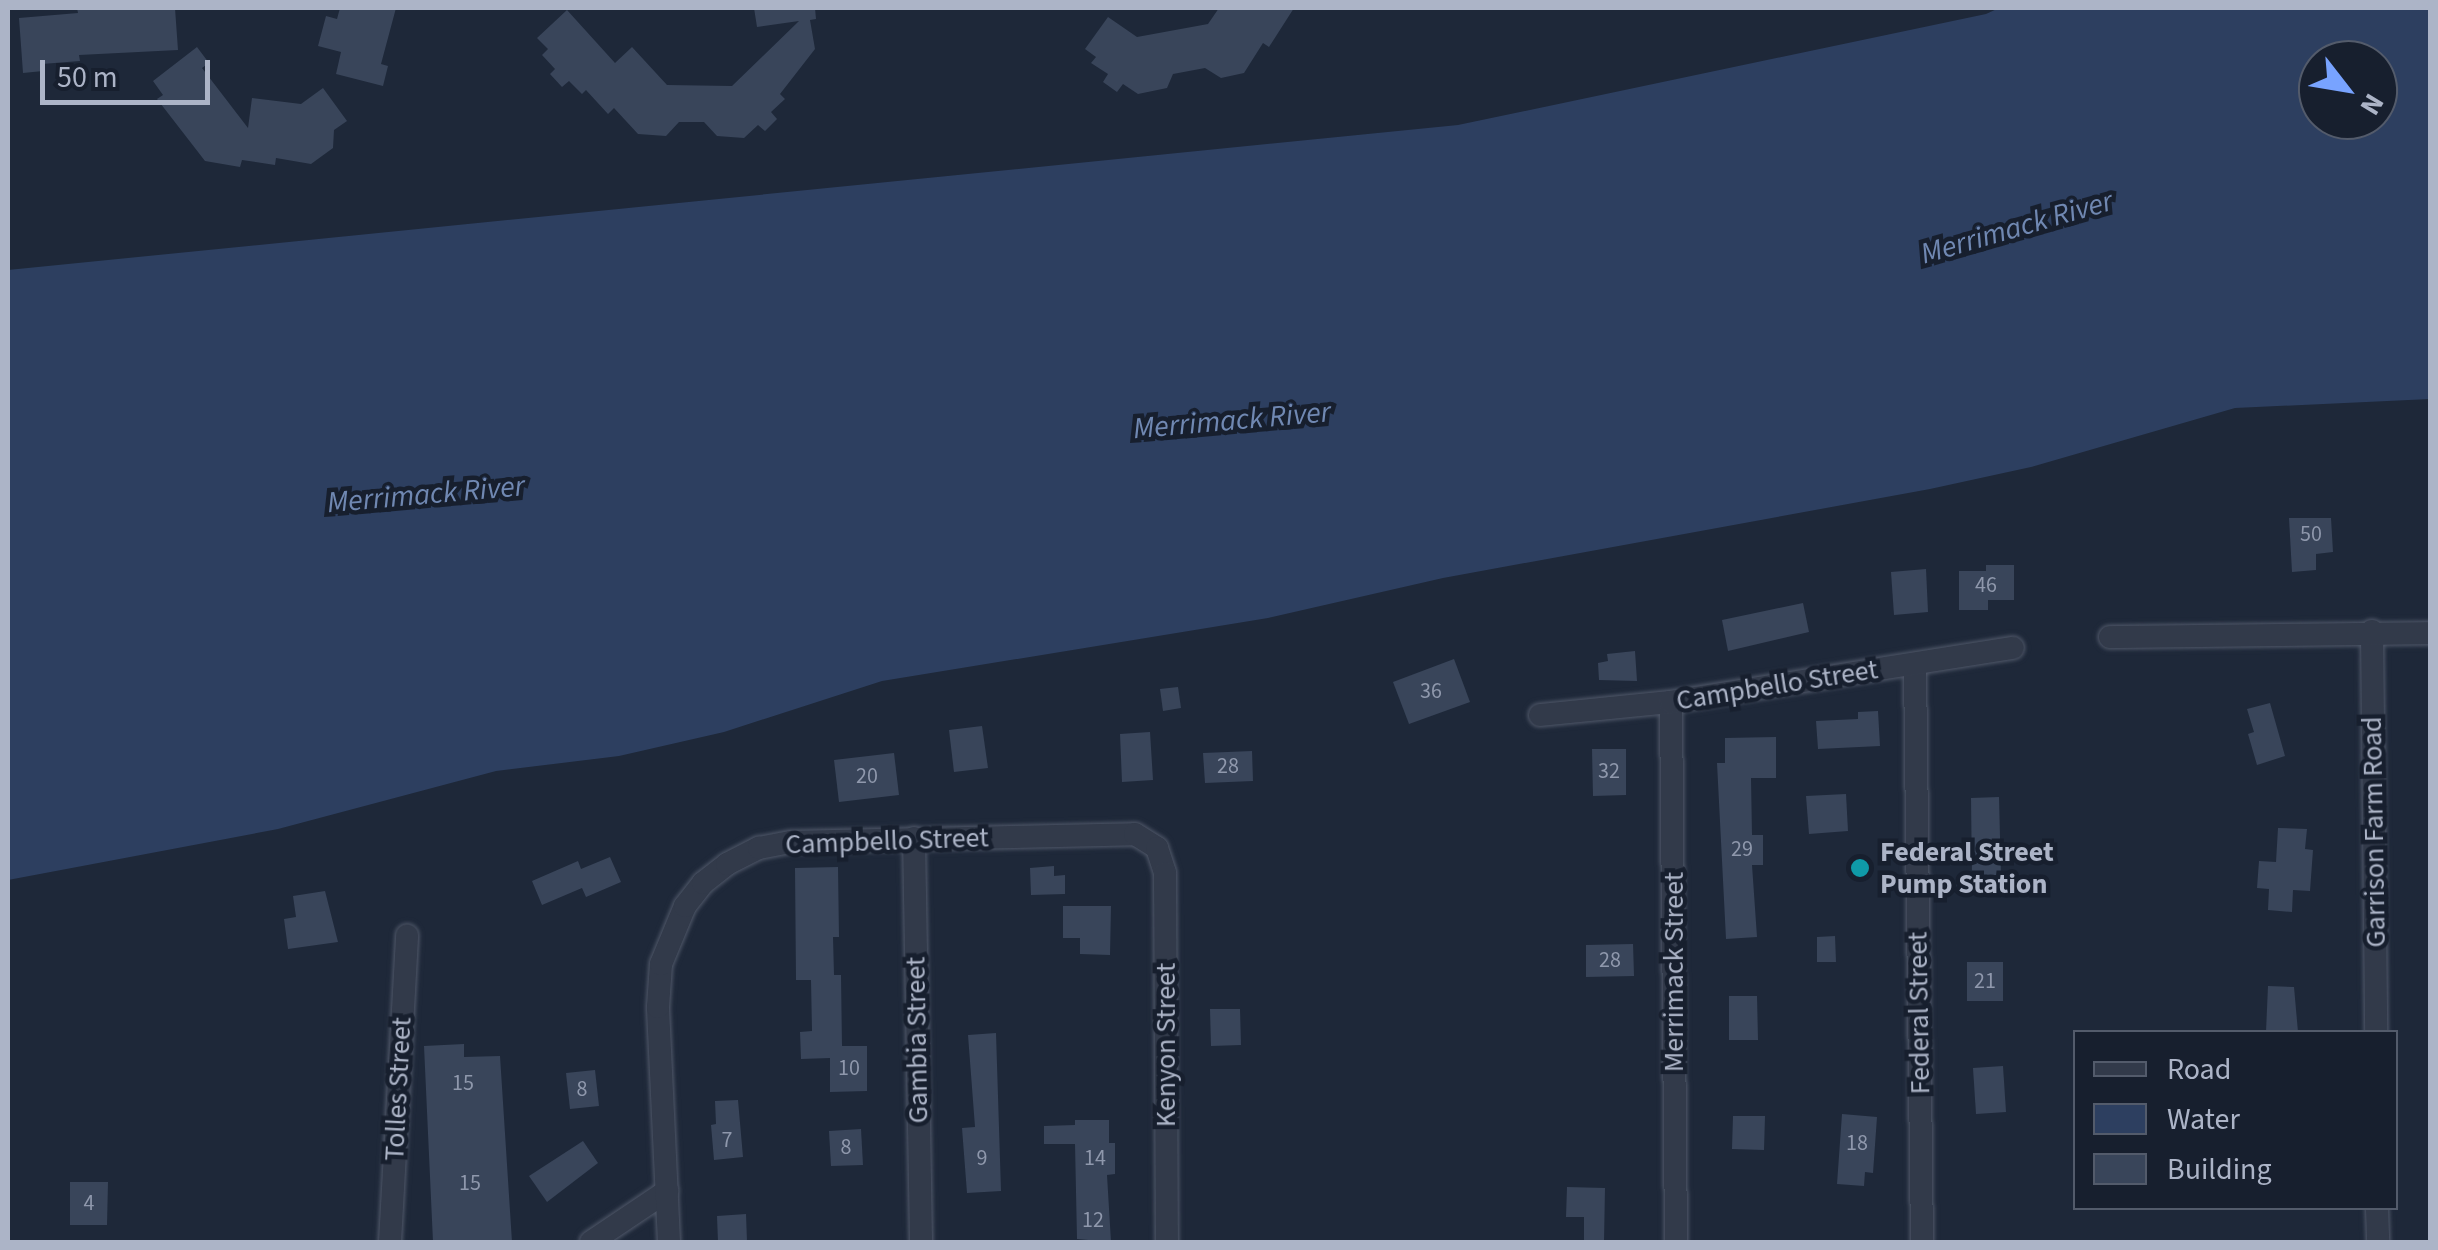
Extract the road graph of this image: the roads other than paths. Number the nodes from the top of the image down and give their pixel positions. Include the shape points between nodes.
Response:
1 (2372, 631) junction
2 (2430, 633) edge
3 (2110, 637) dead end
4 (2013, 648) dead end
5 (1915, 664) junction
6 (1671, 702) junction
7 (1540, 715) dead end
8 (914, 838) junction
9 (1156, 848) joint
10 (407, 935) dead end
11 (2376, 1030) edge
12 (666, 1191) junction
13 (2378, 1210) edge
14 (390, 1242) edge
15 (591, 1242) edge
16 (669, 1242) edge
17 (921, 1242) edge
18 (1167, 1242) edge
19 (1676, 1242) edge
20 (1922, 1242) edge
21 (2378, 1242) edge

1 - 2 street
1 - 3 street
1 - 11 street, Garrison Farm Road
4 - 5 street, Campbello Street
5 - 6 street, Campbello Street
5 - 20 street, Federal Street
6 - 7 street, Campbello Street
6 - 19 street, Merrimack Street
8 - 9 street, Campbello Street via 1135,834
8 - 12 street, Campbello Street via 759,848 726,864 685,906 660,978
8 - 17 street, Gambia Street
9 - 18 street, Kenyon Street via 1164,873
10 - 14 street, Tolles Street
12 - 15 street
12 - 16 street, Campbello Street
13 - 21 street

